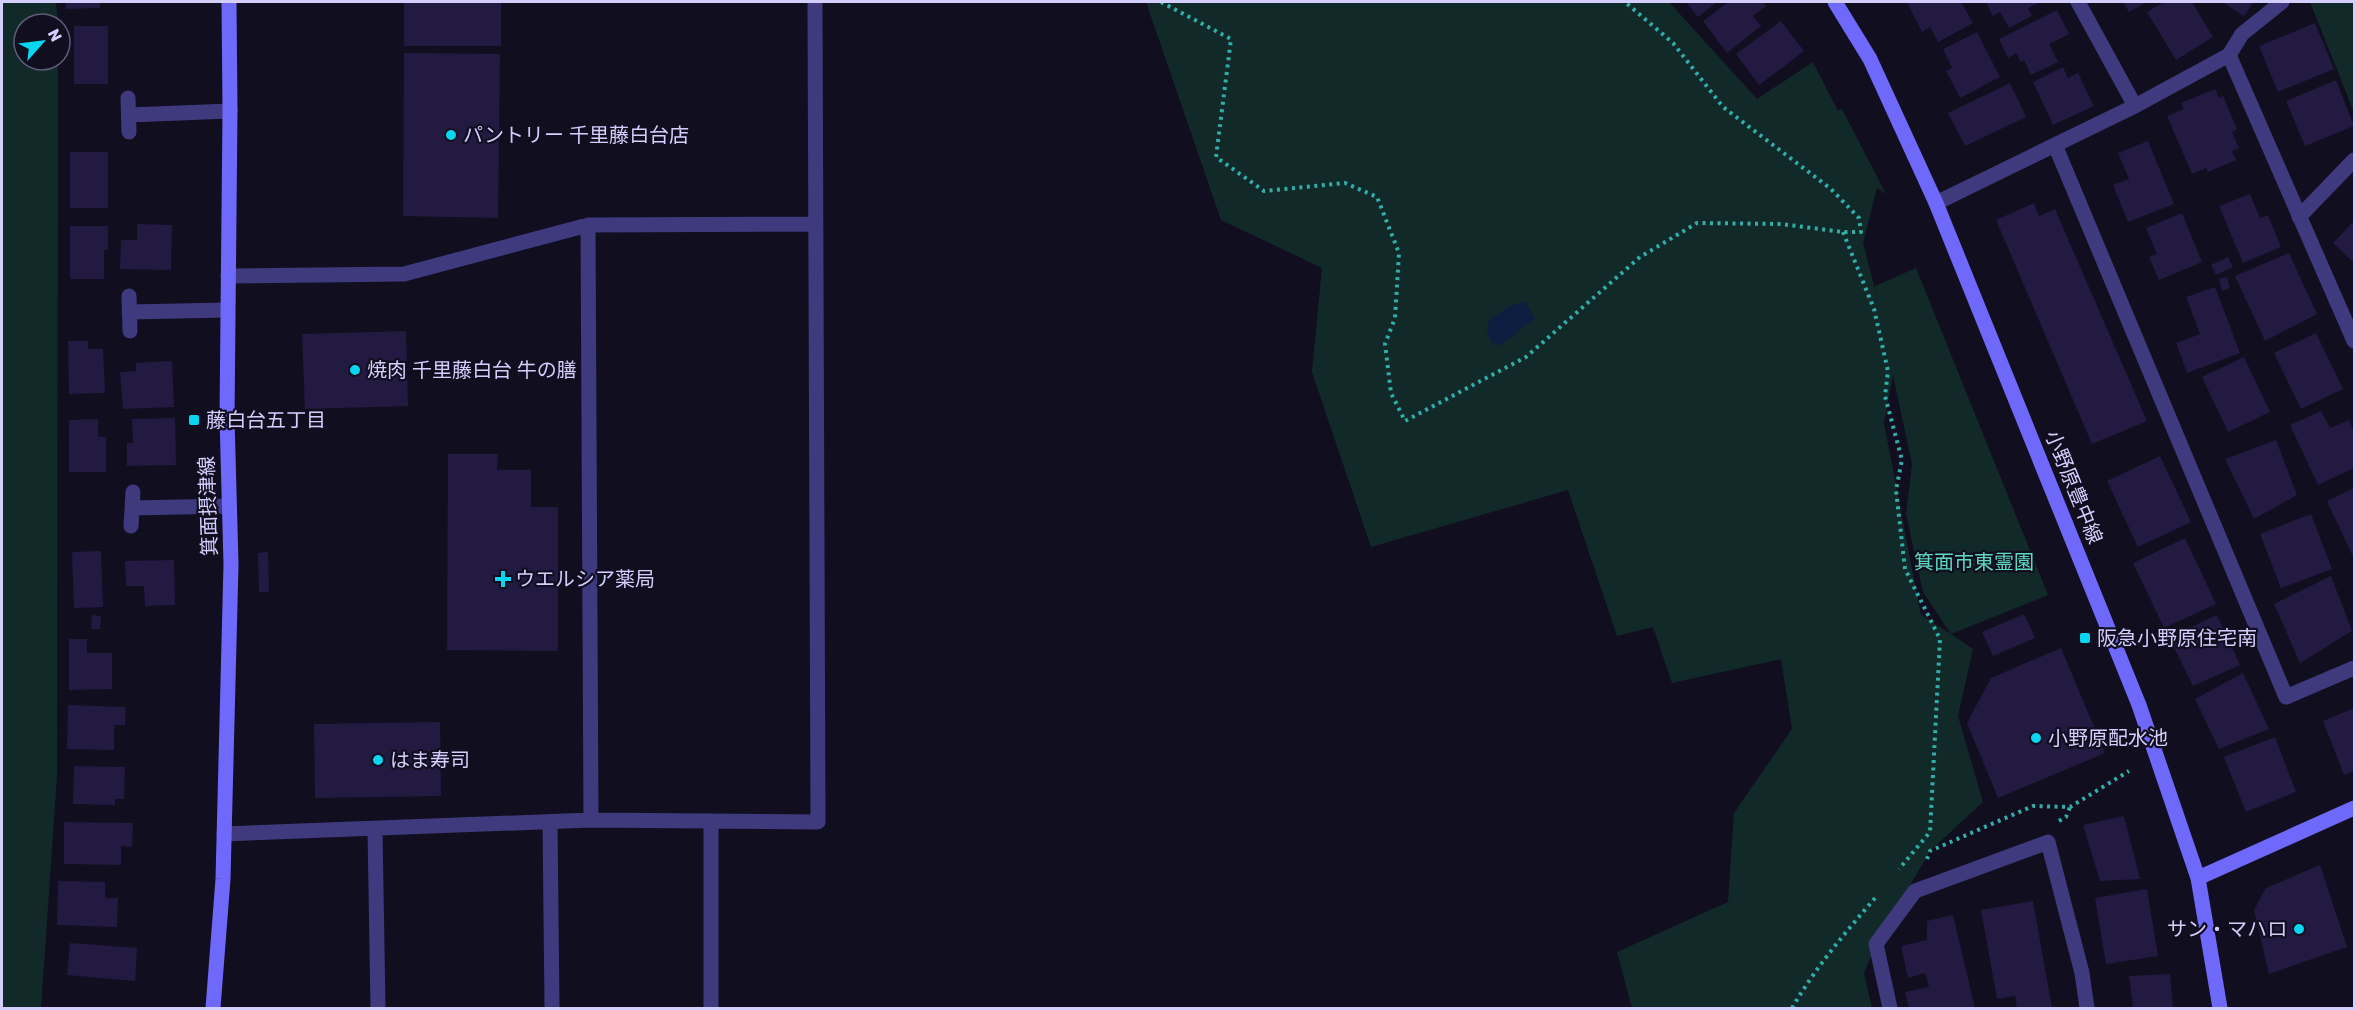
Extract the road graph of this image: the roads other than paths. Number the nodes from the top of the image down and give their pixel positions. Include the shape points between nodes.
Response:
1 (229, 2) edge
2 (814, 2) edge
3 (1835, 2) edge
4 (2078, 2) edge
5 (2282, 2) edge
6 (2229, 55) junction
7 (128, 98) dead end
8 (2135, 106) junction
9 (230, 111) junction
10 (129, 115) junction
11 (129, 132) dead end
12 (2055, 145) junction
13 (2355, 160) edge
14 (1936, 203) junction
15 (2299, 217) junction
16 (816, 224) junction
17 (588, 225) junction
18 (228, 276) junction
19 (129, 296) dead end
20 (227, 310) junction
21 (129, 312) junction
22 (130, 331) dead end
23 (2355, 341) edge
24 (230, 506) junction
25 (131, 526) dead end
26 (2355, 668) edge
27 (2355, 808) edge
28 (591, 820) junction
29 (711, 821) junction
30 (550, 822) junction
31 (375, 829) junction
32 (224, 834) junction
33 (2198, 878) junction
34 (213, 1008) edge
35 (378, 1008) edge
36 (552, 1008) edge
37 (711, 1008) edge
38 (1890, 1008) edge
39 (2087, 1008) edge
40 (2220, 1008) edge

1 - 9 street, 箕面摂津線
2 - 16 street
3 - 14 street, 小野原豊中線 via 1870,59
4 - 8 street
5 - 6 street via 2242,34
6 - 8 street
6 - 15 street
7 - 10 street
8 - 12 street
9 - 10 street
9 - 18 street, 箕面摂津線
10 - 11 street
12 - 14 street
12 - 26 street via 2286,697
13 - 15 street
14 - 33 street, 小野原豊中線 via 2139,705
15 - 23 street
16 - 17 street
16 - 29 street via 818,822
17 - 18 street via 404,274
17 - 28 street
18 - 20 street, 箕面摂津線
19 - 21 street
20 - 21 street
20 - 24 street, 箕面摂津線
21 - 22 street
24 - 25 street via 132,500
24 - 32 street, 箕面摂津線
27 - 33 street
28 - 29 street
28 - 30 street
29 - 37 street
30 - 31 street
30 - 36 street
31 - 32 street
31 - 35 street
32 - 34 street, 箕面摂津線
33 - 40 street, 小野原豊中線
38 - 39 street via 1876,944 1915,891 2048,842 2082,973

